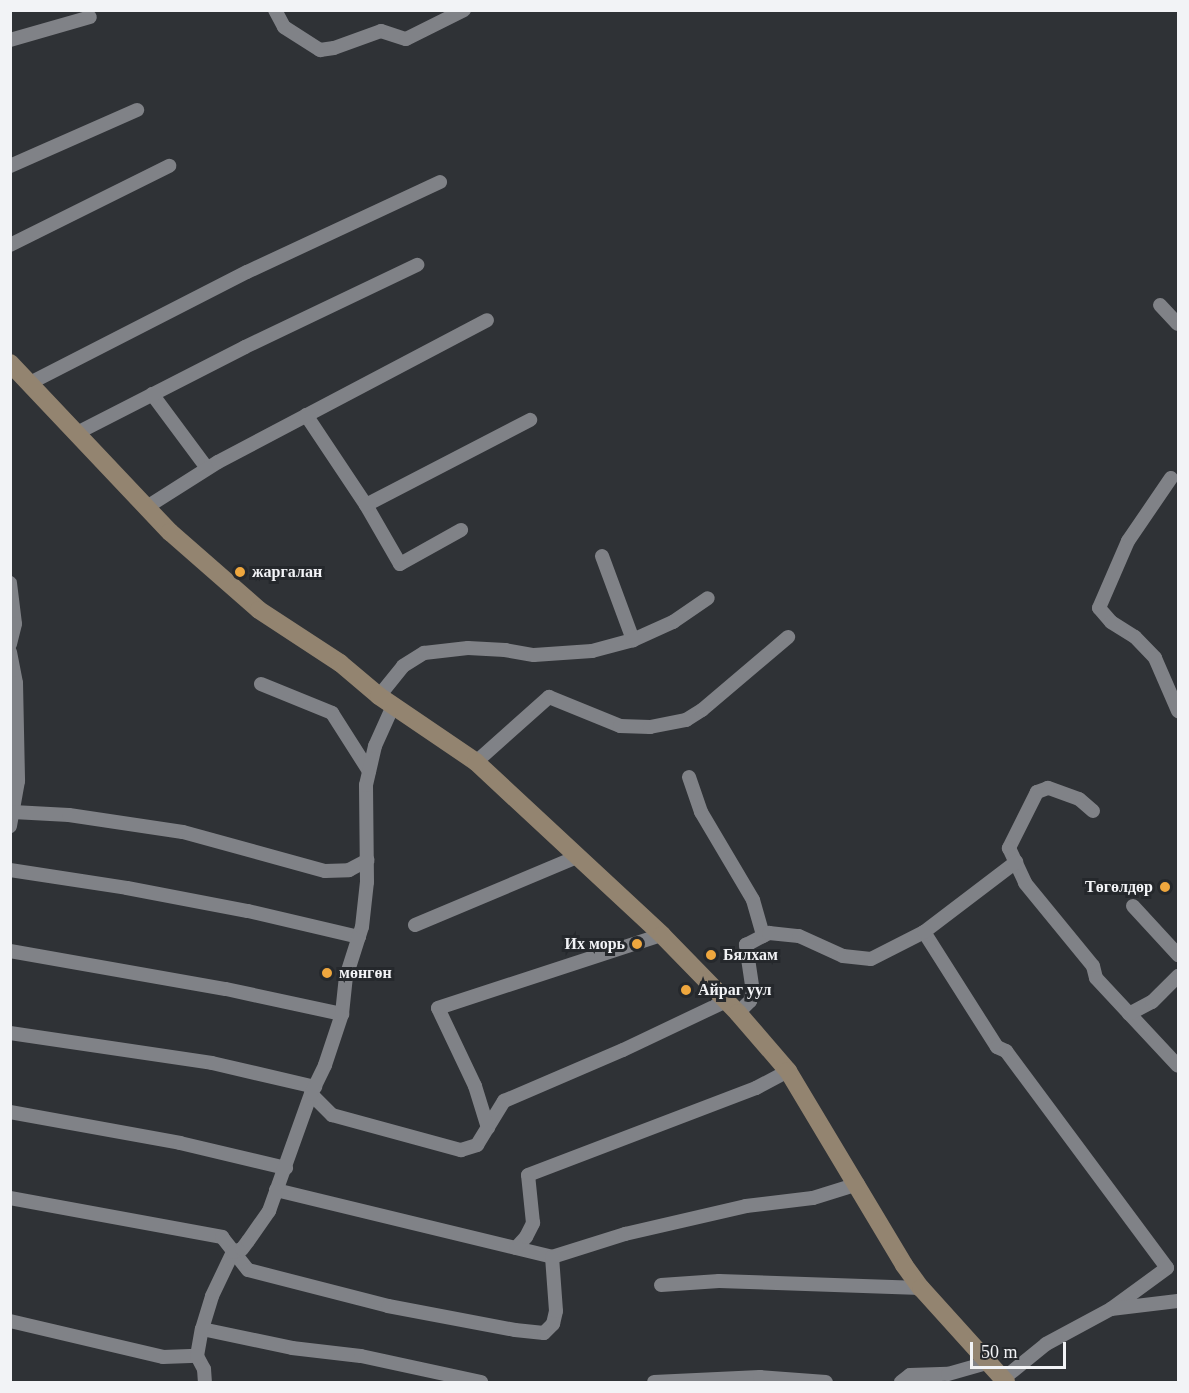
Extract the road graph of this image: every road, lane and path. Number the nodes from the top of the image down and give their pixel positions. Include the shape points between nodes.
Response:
1 (275, 10) edge
2 (464, 10) edge
3 (90, 17) dead end
4 (10, 40) edge
5 (137, 110) dead end
6 (10, 166) edge
7 (169, 166) dead end
8 (440, 182) dead end
9 (10, 245) edge
10 (417, 265) dead end
11 (1160, 305) dead end
12 (488, 320) dead end
13 (1179, 324) edge
14 (10, 363) edge
15 (30, 383) junction
16 (152, 394) junction
17 (306, 416) junction
18 (530, 420) dead end
19 (77, 433) junction
20 (207, 468) junction
21 (1171, 478) dead end
22 (366, 505) junction
23 (147, 507) junction
24 (461, 530) dead end
25 (602, 556) dead end
26 (10, 583) edge
27 (708, 598) dead end
28 (788, 637) dead end
29 (633, 640) junction
30 (10, 644) edge
31 (10, 652) edge
32 (261, 684) dead end
33 (386, 701) junction
34 (1179, 711) edge
35 (476, 762) junction
36 (369, 771) junction
37 (689, 777) dead end
38 (14, 786) edge
39 (1093, 811) dead end
40 (12, 819) edge
41 (579, 856) junction
42 (368, 860) junction
43 (1016, 862) junction
44 (10, 870) edge
45 (1132, 906) dead end
46 (415, 925) dead end
47 (924, 932) junction
48 (662, 935) junction
49 (762, 936) junction
50 (359, 937) junction
51 (10, 951) edge
52 (1179, 956) edge
53 (1179, 976) edge
54 (732, 1007) junction
55 (342, 1014) junction
56 (1129, 1014) junction
57 (10, 1033) edge
58 (1179, 1066) edge
59 (788, 1071) junction
60 (313, 1090) junction
61 (10, 1112) edge
62 (488, 1128) junction
63 (286, 1168) junction
64 (858, 1184) junction
65 (276, 1190) junction
66 (10, 1198) edge
67 (516, 1248) junction
68 (233, 1252) junction
69 (552, 1257) junction
70 (1173, 1264) edge
71 (661, 1285) dead end
72 (921, 1288) junction
73 (1179, 1301) edge
74 (1111, 1309) junction
75 (10, 1321) edge
76 (202, 1329) junction
77 (197, 1356) junction
78 (987, 1363) junction
79 (1004, 1381) edge
80 (205, 1383) edge
81 (481, 1383) edge
82 (654, 1383) edge
83 (826, 1383) edge
84 (901, 1383) edge

1 - 2 street via 284,27 320,50 381,31 406,39
3 - 4 street
5 - 6 street
7 - 9 street
8 - 15 street via 246,272
10 - 16 street
11 - 13 street
12 - 17 street
14 - 15 main road
15 - 19 main road
16 - 19 street
16 - 20 street
17 - 20 street
17 - 22 street
18 - 22 street
19 - 23 main road
20 - 23 street
21 - 34 street via 1128,541 1099,608 1155,658
22 - 24 street via 400,564
23 - 33 main road via 259,610 340,663
25 - 29 street
26 - 30 street via 15,624
27 - 29 street via 673,622
28 - 35 street via 686,720 650,727 620,726 549,697
29 - 33 street via 592,651 534,655 468,648 424,653 403,666
31 - 38 street via 16,683
32 - 36 street via 332,713
33 - 35 main road
33 - 36 street
35 - 41 main road
36 - 42 street
37 - 49 street via 701,812 753,900
38 - 40 street
39 - 43 street via 1079,799 1047,788 1037,792 1009,848
40 - 42 street via 69,815 183,832 325,871 349,870
41 - 46 street
41 - 48 main road
42 - 50 street
43 - 47 street
43 - 56 street via 1025,883 1093,966 1096,978
44 - 50 street via 215,905
45 - 52 street
47 - 49 street via 871,959 843,956 799,936
47 - 70 street via 997,1047 1006,1051
48 - 54 main road
48 - 62 street via 438,1008 475,1086
49 - 54 street via 746,945 753,992 750,1001
50 - 55 street via 346,977
51 - 55 street
53 - 56 street via 1152,1002
54 - 59 main road
54 - 62 street via 504,1101
55 - 60 street
56 - 58 street
57 - 60 street via 212,1063
59 - 64 main road
59 - 67 street via 756,1088 528,1175 532,1223
60 - 62 street via 332,1115 461,1150 477,1145
60 - 63 street
61 - 63 street via 180,1143
63 - 65 street
64 - 69 street via 813,1198 746,1206 647,1229
64 - 72 main road
65 - 67 street
65 - 68 street via 269,1211 242,1249
66 - 68 street via 222,1237
67 - 69 street
68 - 69 street via 248,1270 280,1280 475,1324 544,1333 553,1324 556,1311
68 - 76 street via 212,1296
70 - 74 street
71 - 72 street via 719,1281
72 - 78 main road
73 - 74 street
74 - 79 street via 1046,1344
75 - 77 street via 163,1357
76 - 77 street
76 - 81 street via 292,1348 361,1356
77 - 80 street via 204,1369
78 - 79 main road
78 - 84 street via 948,1374 910,1375
82 - 83 street via 759,1377

